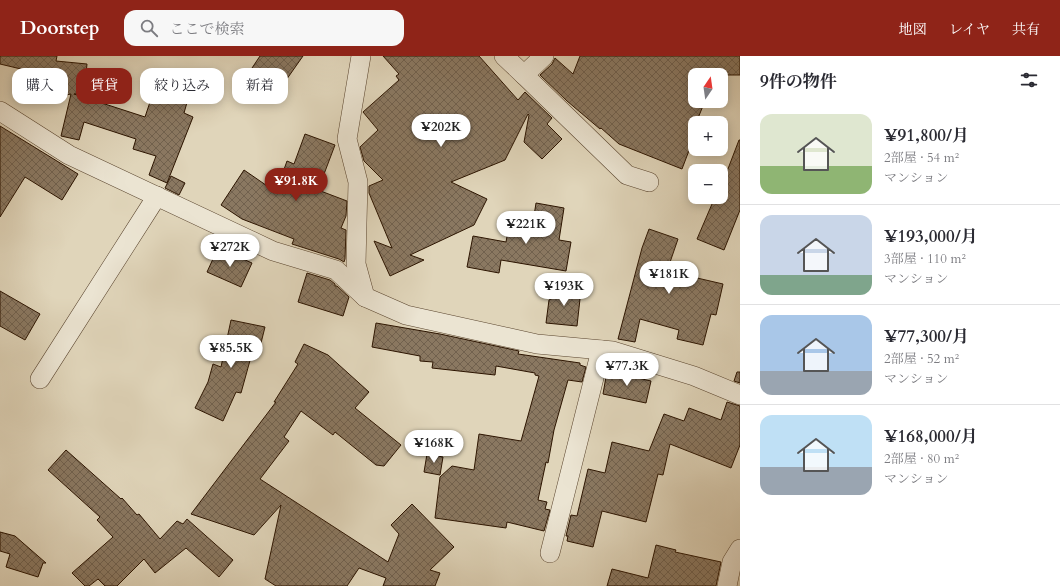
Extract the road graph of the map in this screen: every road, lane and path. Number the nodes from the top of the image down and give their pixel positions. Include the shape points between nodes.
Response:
1 (361, 56) edge
2 (504, 56) edge
3 (544, 56) edge
4 (524, 75) junction
5 (0, 111) edge
6 (649, 182) dead end
7 (157, 196) junction
8 (365, 298) junction
9 (601, 350) junction
10 (40, 379) dead end
11 (740, 395) edge
12 (740, 549) edge
13 (550, 553) dead end
14 (727, 586) edge

1 - 8 street via 347,140 358,182 356,264
2 - 4 street
3 - 4 street
4 - 6 street via 627,175
5 - 7 street via 69,155
7 - 8 street via 273,251 336,270
7 - 10 street
8 - 9 street via 406,315 536,344
9 - 11 street via 613,351 694,376
9 - 13 street
12 - 14 street via 732,562

